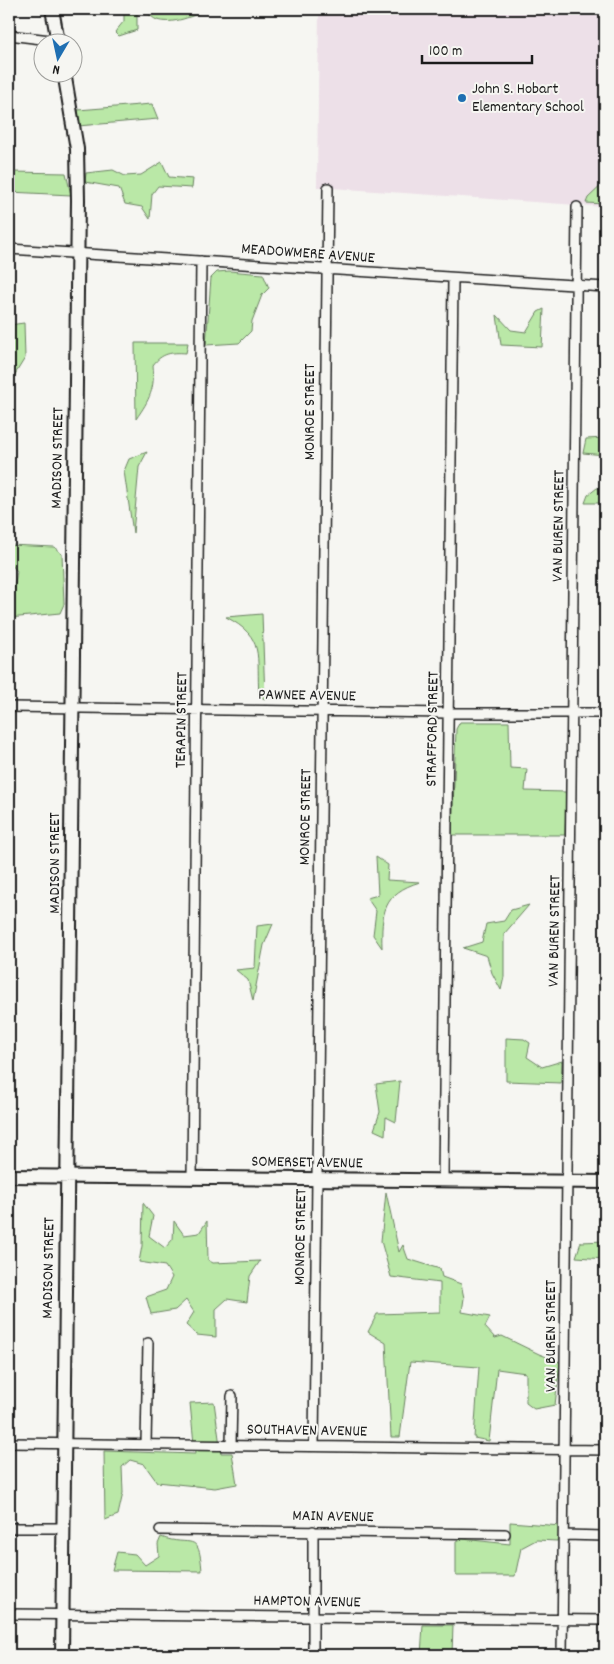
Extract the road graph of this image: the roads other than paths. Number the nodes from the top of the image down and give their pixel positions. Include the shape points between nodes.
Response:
1 (52, 9) edge
2 (56, 32) edge
3 (9, 35) edge
4 (32, 38) edge
5 (66, 82) edge
6 (328, 188) dead end
7 (577, 207) dead end
8 (9, 249) edge
9 (77, 254) junction
10 (201, 262) junction
11 (326, 270) junction
12 (452, 278) junction
13 (577, 285) junction
14 (605, 287) edge
15 (9, 707) edge
16 (72, 708) junction
17 (197, 710) junction
18 (323, 711) junction
19 (572, 712) junction
20 (448, 713) junction
21 (605, 713) edge
22 (9, 1176) edge
23 (66, 1177) junction
24 (192, 1178) junction
25 (316, 1179) junction
26 (443, 1181) junction
27 (567, 1182) junction
28 (605, 1182) edge
29 (148, 1344) dead end
30 (232, 1396) dead end
31 (9, 1443) edge
32 (64, 1444) junction
33 (146, 1444) junction
34 (231, 1445) junction
35 (314, 1446) junction
36 (565, 1449) junction
37 (605, 1450) edge
38 (9, 1528) edge
39 (64, 1528) junction
40 (160, 1530) dead end
41 (313, 1531) junction
42 (504, 1534) dead end
43 (564, 1535) junction
44 (605, 1536) edge
45 (9, 1614) edge
46 (63, 1614) junction
47 (313, 1617) junction
48 (562, 1620) junction
49 (605, 1620) edge
50 (62, 1655) edge
51 (313, 1655) edge
52 (562, 1655) edge

1 - 2 street
3 - 4 street
5 - 9 street, MADISON STREET via 77,149
6 - 11 street, MONROE STREET
7 - 13 street, VAN BUREN STREET
8 - 9 street, MEADOWMERE AVENUE
9 - 10 street, MEADOWMERE AVENUE
9 - 16 street, MADISON STREET
10 - 11 street, MEADOWMERE AVENUE
10 - 17 street, TERAPIN STREET
11 - 12 street, MEADOWMERE AVENUE
11 - 18 street, MONROE STREET
12 - 13 street, MEADOWMERE AVENUE
12 - 20 street, STRAFFORD STREET
13 - 14 street, MEADOWMERE AVENUE
13 - 19 street, VAN BUREN STREET
15 - 16 street, PAWNEE AVENUE
16 - 17 street, PAWNEE AVENUE
16 - 23 street, MADISON STREET
17 - 18 street, PAWNEE AVENUE
17 - 24 street, TERAPIN STREET
18 - 20 street, PAWNEE AVENUE
18 - 25 street, MONROE STREET
19 - 20 street, PAWNEE AVENUE
19 - 21 street, PAWNEE AVENUE
19 - 27 street, VAN BUREN STREET
20 - 26 street, STRAFFORD STREET
22 - 23 street, SOMERSET AVENUE
23 - 24 street, SOMERSET AVENUE
23 - 32 street, MADISON STREET
24 - 25 street, SOMERSET AVENUE
25 - 26 street, SOMERSET AVENUE
25 - 35 street, MONROE STREET
26 - 27 street, SOMERSET AVENUE
27 - 28 street, SOMERSET AVENUE
27 - 36 street, VAN BUREN STREET
29 - 33 street
30 - 34 street
31 - 32 street, SOUTHAVEN AVENUE
32 - 33 street, SOUTHAVEN AVENUE
32 - 39 street, MADISON STREET
33 - 34 street, SOUTHAVEN AVENUE
34 - 35 street, SOUTHAVEN AVENUE
35 - 36 street, SOUTHAVEN AVENUE
36 - 37 street, SOUTHAVEN AVENUE
36 - 43 street, VAN BUREN STREET
38 - 39 street
39 - 46 street, MADISON STREET
40 - 41 street, MAIN AVENUE
41 - 42 street, MAIN AVENUE
41 - 47 street
43 - 44 street
43 - 48 street, VAN BUREN STREET
45 - 46 street, HAMPTON AVENUE
46 - 47 street, HAMPTON AVENUE
46 - 50 street, MADISON STREET
47 - 48 street, HAMPTON AVENUE
47 - 51 street
48 - 49 street, HAMPTON AVENUE
48 - 52 street, VAN BUREN STREET

